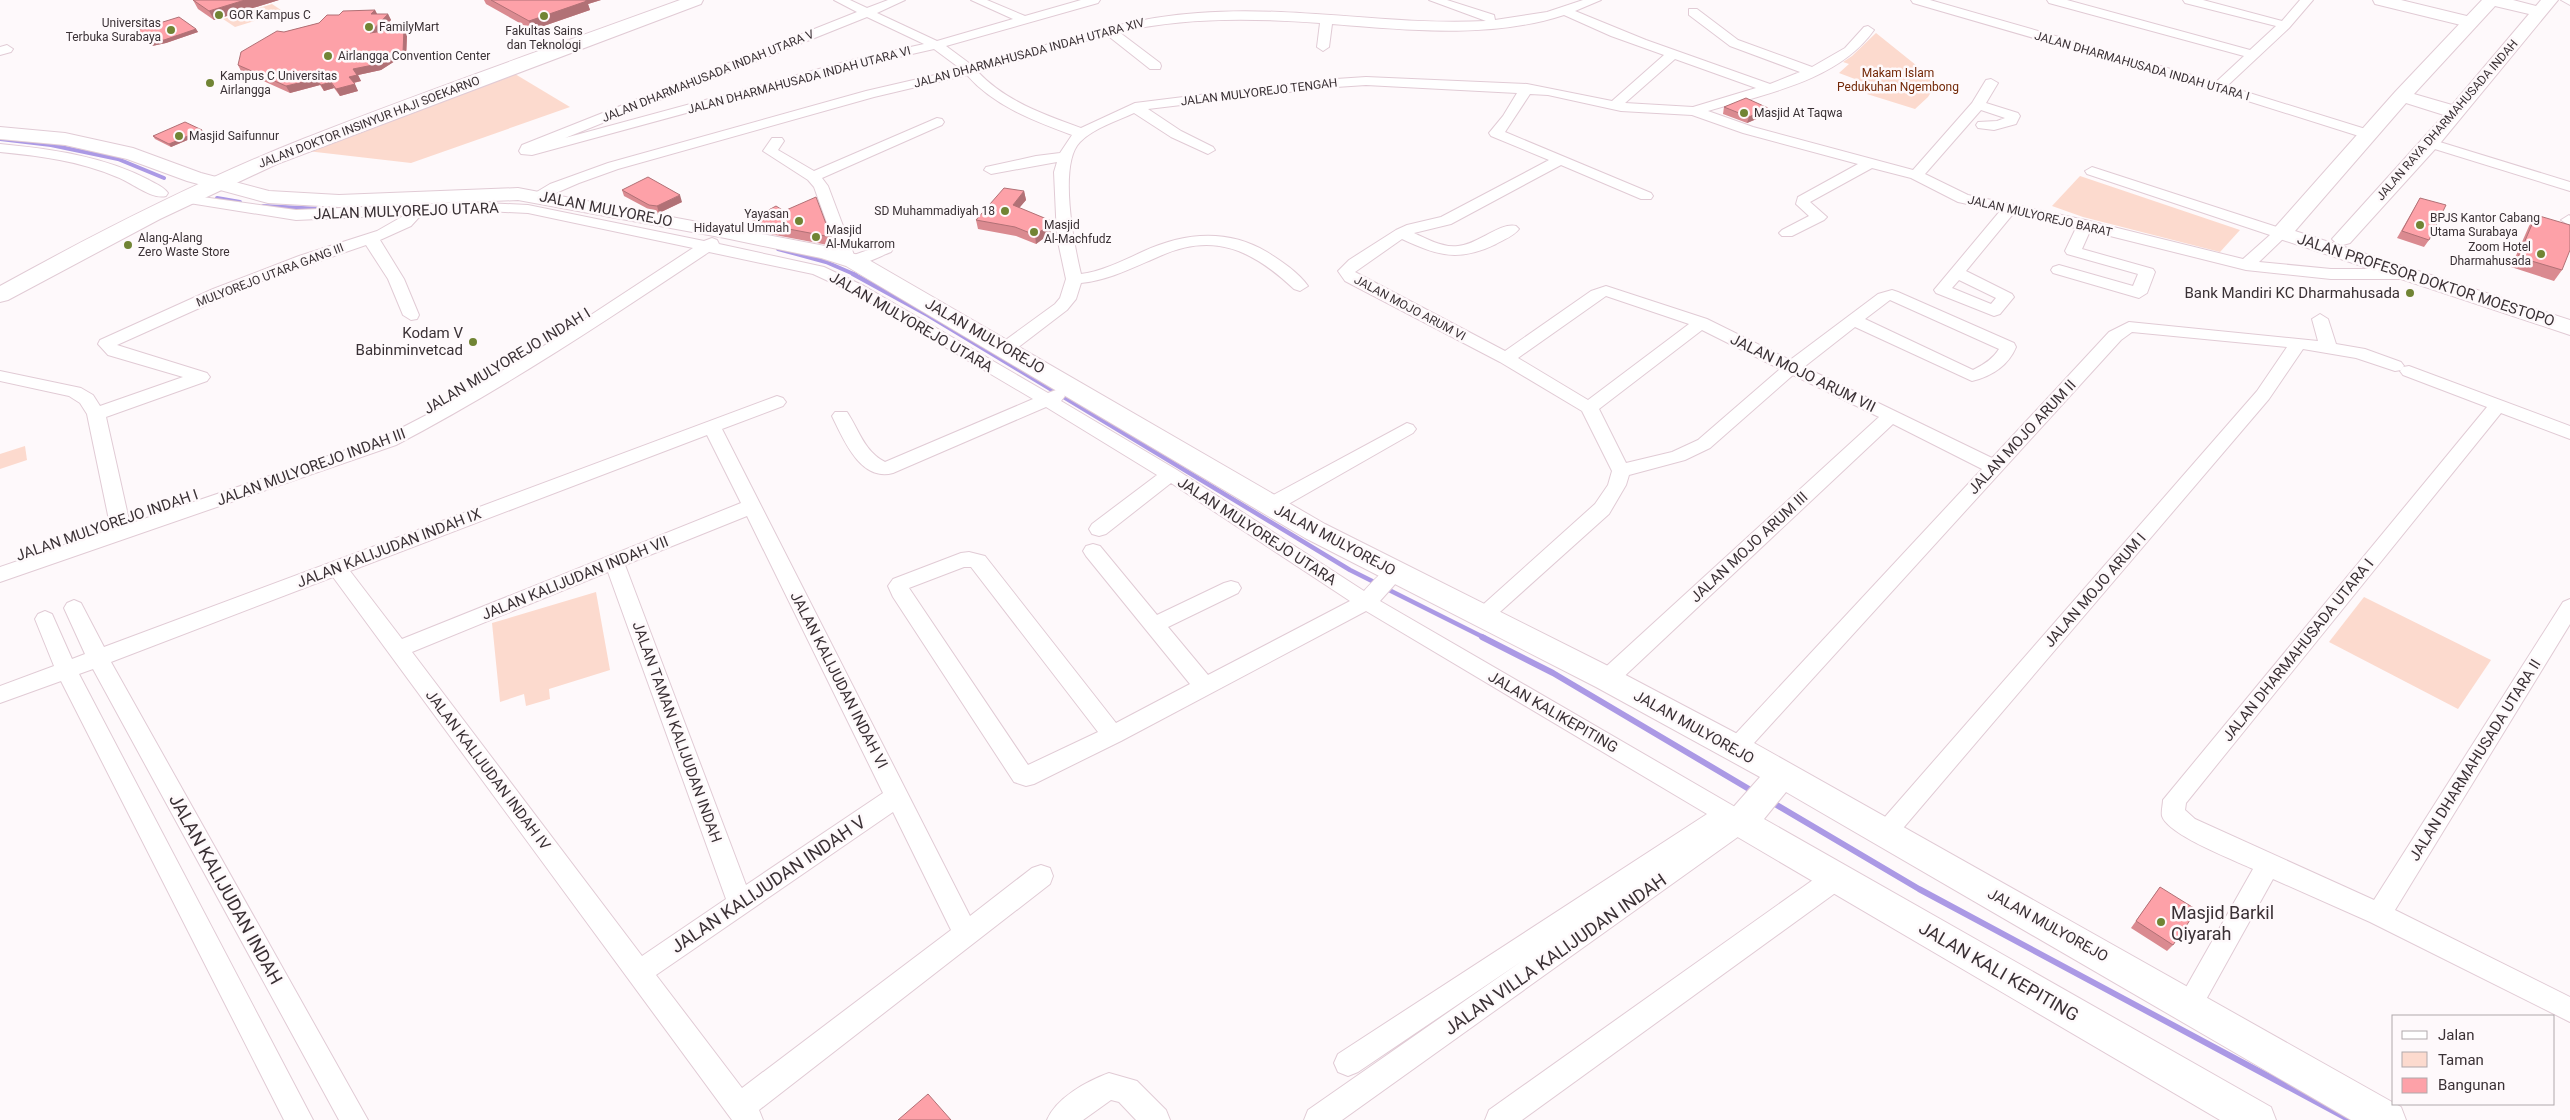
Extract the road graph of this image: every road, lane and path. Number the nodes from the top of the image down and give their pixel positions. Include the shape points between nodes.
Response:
1 (665, 0) edge
2 (695, 0) edge
3 (840, 0) edge
4 (899, 0) edge
5 (977, 0) edge
6 (1094, 0) edge
7 (1434, 0) edge
8 (1595, 0) edge
9 (1917, 0) edge
10 (2053, 0) edge
11 (2190, 0) edge
12 (2307, 0) edge
13 (2381, 0) edge
14 (2407, 0) edge
15 (2492, 0) edge
16 (2545, 6) edge
17 (1566, 11) junction
18 (868, 12) junction
19 (1693, 12) dead end
20 (2472, 19) junction
21 (1025, 20) junction
22 (1326, 20) junction
23 (1501, 22) junction
24 (2285, 25) junction
25 (1868, 30) dead end
26 (1109, 31) junction
27 (936, 45) junction
28 (1323, 47) dead end
29 (1673, 54) junction
30 (2253, 55) junction
31 (1155, 66) dead end
32 (971, 71) junction
33 (1811, 72) junction
34 (1991, 83) dead end
35 (2218, 87) junction
36 (1527, 88) junction
37 (1769, 88) junction
38 (2402, 96) junction
39 (1614, 106) junction
40 (1978, 106) junction
41 (1135, 107) junction
42 (1694, 111) junction
43 (2455, 112) junction
44 (936, 122) dead end
45 (1983, 126) dead end
46 (0, 133) edge
47 (1083, 134) junction
48 (2367, 134) junction
49 (777, 141) dead end
50 (35, 143) junction
51 (2430, 143) junction
52 (0, 148) edge
53 (1208, 150) dead end
54 (532, 151) joint
55 (1066, 157) junction
56 (1560, 160) junction
57 (1870, 163) junction
58 (259, 164) junction
59 (157, 166) junction
60 (991, 170) dead end
61 (2092, 171) dead end
62 (1916, 175) junction
63 (135, 176) junction
64 (813, 177) junction
65 (2570, 187) edge
66 (191, 188) junction
67 (247, 193) junction
68 (537, 196) junction
69 (1646, 196) dead end
70 (420, 203) junction
71 (344, 208) junction
72 (2010, 208) junction
73 (2085, 225) junction
74 (2286, 228) junction
75 (1511, 229) dead end
76 (1787, 233) dead end
77 (1401, 234) junction
78 (372, 238) junction
79 (711, 239) junction
80 (2343, 240) junction
81 (885, 249) dead end
82 (851, 260) junction
83 (2246, 265) junction
84 (2060, 270) dead end
85 (1955, 272) dead end
86 (2405, 274) junction
87 (0, 275) edge
88 (1074, 280) junction
89 (1300, 286) dead end
90 (0, 295) edge
91 (907, 304) junction
92 (2570, 313) edge
93 (411, 315) dead end
94 (2320, 319) dead end
95 (1854, 320) junction
96 (1701, 323) junction
97 (2570, 328) edge
98 (2298, 343) junction
99 (2328, 347) junction
100 (541, 348) junction
101 (991, 351) junction
102 (1506, 358) junction
103 (1792, 367) junction
104 (0, 376) edge
105 (1070, 388) junction
106 (1050, 400) junction
107 (777, 402) dead end
108 (2498, 405) junction
109 (1589, 408) junction
110 (96, 414) junction
111 (841, 416) dead end
112 (1891, 416) junction
113 (712, 427) junction
114 (1407, 429) dead end
115 (2570, 433) edge
116 (1994, 467) junction
117 (1184, 471) junction
118 (1621, 471) junction
119 (1270, 505) junction
120 (752, 506) junction
121 (119, 520) junction
122 (1099, 529) dead end
123 (1093, 551) dead end
124 (0, 562) edge
125 (614, 562) junction
126 (337, 568) junction
127 (0, 575) edge
128 (1231, 588) dead end
129 (1380, 588) junction
130 (2570, 607) edge
131 (74, 608) dead end
132 (1489, 611) junction
133 (45, 619) dead end
134 (1154, 625) junction
135 (398, 649) junction
136 (98, 658) junction
137 (66, 670) junction
138 (1607, 678) junction
139 (1205, 687) junction
140 (0, 695) edge
141 (1112, 735) junction
142 (1736, 748) junction
143 (897, 796) junction
144 (1753, 803) junction
145 (1885, 833) junction
146 (2268, 866) junction
147 (1041, 876) dead end
148 (1836, 878) junction
149 (740, 903) junction
150 (2380, 914) junction
151 (966, 934) junction
152 (639, 972) junction
153 (2189, 1005) junction
154 (2570, 1010) edge
155 (1348, 1063) dead end
156 (745, 1113) edge
157 (1148, 1115) edge
158 (298, 1120) edge
159 (354, 1120) edge
160 (1061, 1120) edge
161 (1318, 1120) edge
162 (1499, 1120) edge
163 (2257, 1120) edge
164 (2387, 1120) edge

1 - 66 main road, JALAN DOKTOR INSINYUR HAJI SOEKARNO via 394,97
2 - 58 main road, JALAN DOKTOR INSINYUR HAJI SOEKARNO
3 - 18 street
4 - 18 street, JALAN DHARMAHUSADA INDAH UTARA V
5 - 21 street
6 - 21 street, JALAN DHARMAHUSADA INDAH UTARA VI
7 - 23 street
8 - 17 street, JALAN DHARMAHUSADA INDAH UTARA XIV
9 - 35 street, JALAN DHARMAHUSADA INDAH UTARA I
10 - 30 street
11 - 24 street
12 - 24 street
13 - 20 main road
14 - 20 main road
15 - 16 main road
15 - 20 main road
16 - 43 main road, JALAN RAYA DHARMAHUSADA INDAH
17 - 23 street, JALAN DHARMAHUSADA INDAH UTARA XIV
17 - 29 street
18 - 27 street
18 - 54 street, JALAN DHARMAHUSADA INDAH UTARA V via 526,150
19 - 33 street via 1734,43
20 - 38 main road
21 - 27 street, JALAN DHARMAHUSADA INDAH UTARA VI
22 - 23 street, JALAN DHARMAHUSADA INDAH UTARA XIV via 1431,26
22 - 26 street, JALAN DHARMAHUSADA INDAH UTARA XIV via 1205,16 1143,21
22 - 28 street
24 - 30 street
25 - 33 street via 1850,51
26 - 31 street
26 - 32 street, JALAN DHARMAHUSADA INDAH UTARA XIV
27 - 32 street
27 - 54 street, JALAN DHARMAHUSADA INDAH UTARA VI via 857,63
29 - 37 street
29 - 39 street
30 - 35 street
32 - 47 street via 982,84 1008,102
32 - 68 street, JALAN DHARMAHUSADA INDAH UTARA XIV via 870,95 642,160 567,182
33 - 37 street
34 - 40 street
35 - 48 street, JALAN DHARMAHUSADA INDAH UTARA I
36 - 39 street, JALAN MULYOREJO TENGAH via 1560,92
36 - 41 street, JALAN MULYOREJO TENGAH via 1366,81
36 - 56 street via 1509,118 1496,132
37 - 42 street
38 - 43 main road
38 - 48 main road
39 - 42 street, JALAN MULYOREJO TENGAH
40 - 45 street via 2013,116 2011,121 2001,125
40 - 62 street
41 - 47 street, JALAN MULYOREJO TENGAH
41 - 53 street
42 - 57 street, JALAN MULYOREJO BARAT via 1748,130
43 - 51 main road, JALAN RAYA DHARMAHUSADA INDAH
44 - 64 street
46 - 50 main road, JALAN MULYOREJO
47 - 55 street, JALAN MULYOREJO TENGAH via 1074,139
48 - 74 main road
49 - 64 street via 770,150
50 - 52 street
50 - 59 main road, JALAN MULYOREJO via 133,154
50 - 63 street via 63,155
51 - 65 street
51 - 80 main road, JALAN RAYA DHARMAHUSADA INDAH
55 - 60 street
55 - 88 street, JALAN MULYOREJO TENGAH via 1060,172 1065,237
56 - 69 street
56 - 77 street, JALAN MOJO ARUM VI via 1446,221 1412,228
57 - 62 street, JALAN MULYOREJO BARAT
57 - 76 street via 1803,200 1803,204 1819,217
58 - 66 main road, JALAN DOKTOR INSINYUR HAJI SOEKARNO
58 - 67 main road via 248,179
59 - 63 street
59 - 66 main road, JALAN MULYOREJO
61 - 74 street
62 - 72 street, JALAN MULYOREJO BARAT via 1962,199
63 - 66 street
64 - 82 street via 821,186
66 - 67 main road, JALAN MULYOREJO
66 - 71 street, JALAN MULYOREJO UTARA via 296,215
66 - 87 main road, JALAN DOKTOR INSINYUR HAJI SOEKARNO
66 - 90 main road, JALAN DOKTOR INSINYUR HAJI SOEKARNO
67 - 71 main road, JALAN MULYOREJO
68 - 70 main road, JALAN MULYOREJO via 518,194
68 - 79 main road, JALAN MULYOREJO
70 - 71 main road, JALAN MULYOREJO
70 - 78 street, MULYOREJO UTARA GANG III via 403,224
70 - 79 street, JALAN MULYOREJO UTARA via 528,209
72 - 73 street, JALAN MULYOREJO BARAT
72 - 85 street
73 - 83 street, JALAN MULYOREJO BARAT
73 - 84 street via 2074,251 2147,272 2139,293
74 - 80 main road, JALAN PROFESOR DOKTOR MOESTOPO
74 - 83 street
74 - 86 main road, JALAN PROFESOR DOKTOR MOESTOPO
75 - 77 street via 1471,251 1443,252
77 - 102 street, JALAN MOJO ARUM VI via 1346,271 1352,278
78 - 93 street via 372,243 396,279
78 - 110 street, MULYOREJO UTARA GANG III via 316,255 160,318 106,344 114,351 201,377
79 - 82 main road, JALAN MULYOREJO
79 - 91 street, JALAN MULYOREJO UTARA via 818,270
79 - 100 street, JALAN MULYOREJO INDAH III
80 - 92 main road, JALAN PROFESOR DOKTOR MOESTOPO
81 - 82 street
82 - 91 main road, JALAN MULYOREJO
83 - 86 street, JALAN MULYOREJO BARAT via 2325,274
86 - 97 main road, JALAN PROFESOR DOKTOR MOESTOPO
88 - 89 street via 1114,272 1170,245 1211,239 1235,242 1254,251
88 - 101 street via 1068,299 1061,307
91 - 101 main road, JALAN MULYOREJO
94 - 99 street
95 - 95 street via 1972,376 1983,374 2008,347 1892,295 1884,297
95 - 103 street
96 - 102 street, JALAN MOJO ARUM VII via 1606,291 1597,294
96 - 103 street, JALAN MOJO ARUM VII
96 - 109 street
98 - 99 street, JALAN MOJO ARUM II
98 - 116 street, JALAN MOJO ARUM II via 2129,327 2115,336
98 - 145 street, JALAN MOJO ARUM I via 2263,395
99 - 108 street, JALAN MOJO ARUM II via 2359,353
100 - 121 street, JALAN MULYOREJO INDAH I via 395,426
100 - 127 street, JALAN MULYOREJO INDAH III via 444,413 390,440
101 - 105 main road, JALAN MULYOREJO
101 - 106 street, JALAN MULYOREJO UTARA
102 - 109 street, JALAN MOJO ARUM VI
103 - 112 street, JALAN MOJO ARUM VII
103 - 118 street via 1704,444 1678,456
104 - 110 street via 75,392 87,399
105 - 106 street
105 - 117 main road, JALAN MULYOREJO
106 - 111 street via 886,469 878,468 865,459
106 - 117 street, JALAN MULYOREJO UTARA
107 - 113 street, JALAN KALIJUDAN INDAH IX
108 - 115 street, JALAN MOJO ARUM II
108 - 146 street, JALAN DHARMAHUSADA UTARA I via 2175,800 2173,814 2187,826
109 - 118 street
110 - 121 street
112 - 116 street, JALAN MOJO ARUM VII
112 - 138 street, JALAN MOJO ARUM III
113 - 120 street, JALAN KALIJUDAN INDAH VI
113 - 126 street, JALAN KALIJUDAN INDAH IX
114 - 119 street
116 - 142 street, JALAN MOJO ARUM II
117 - 119 main road, JALAN MULYOREJO
117 - 122 street
117 - 129 street, JALAN MULYOREJO UTARA
118 - 132 street via 1617,485 1602,508
119 - 129 main road, JALAN MULYOREJO
120 - 125 street, JALAN KALIJUDAN INDAH VII
120 - 143 street, JALAN KALIJUDAN INDAH VI
121 - 124 street, JALAN MULYOREJO INDAH I
123 - 134 street
125 - 135 street, JALAN KALIJUDAN INDAH VII
125 - 149 street, JALAN TAMAN KALIJUDAN INDAH
126 - 135 street, JALAN KALIJUDAN INDAH IV
126 - 136 street, JALAN KALIJUDAN INDAH IX
128 - 134 street
129 - 132 main road, JALAN MULYOREJO
129 - 139 street
129 - 144 street, JALAN KALIKEPITING
130 - 150 street, JALAN DHARMAHUSADA UTARA II
131 - 136 street, JALAN KALIJUDAN INDAH
132 - 138 main road, JALAN MULYOREJO
133 - 137 street
134 - 139 street
135 - 152 street, JALAN KALIJUDAN INDAH IV
136 - 137 street, JALAN KALIJUDAN INDAH IX
136 - 159 street, JALAN KALIJUDAN INDAH
137 - 140 street, JALAN KALIJUDAN INDAH IX
137 - 158 street
138 - 142 main road, JALAN MULYOREJO
139 - 141 street
141 - 141 street via 1024,776 898,586 961,560 978,561
142 - 144 main road, JALAN MULYOREJO
143 - 149 street, JALAN KALIJUDAN INDAH V
143 - 151 street, JALAN KALIJUDAN INDAH VI
144 - 145 main road, JALAN MULYOREJO
144 - 148 main road, JALAN KALI KEPITING
144 - 155 street, JALAN VILLA KALIJUDAN INDAH via 1692,834
144 - 161 street, JALAN VILLA KALIJUDAN INDAH
145 - 153 main road, JALAN MULYOREJO
146 - 150 street, JALAN DHARMAHUSADA UTARA I
146 - 153 street
147 - 151 street
148 - 162 street
148 - 163 main road, JALAN KALI KEPITING
149 - 152 street, JALAN KALIJUDAN INDAH V
150 - 154 street, JALAN DHARMAHUSADA UTARA I
151 - 156 street
152 - 156 street, JALAN KALIJUDAN INDAH IV
153 - 164 main road, JALAN MULYOREJO
157 - 160 street via 1127,1090 1109,1086

